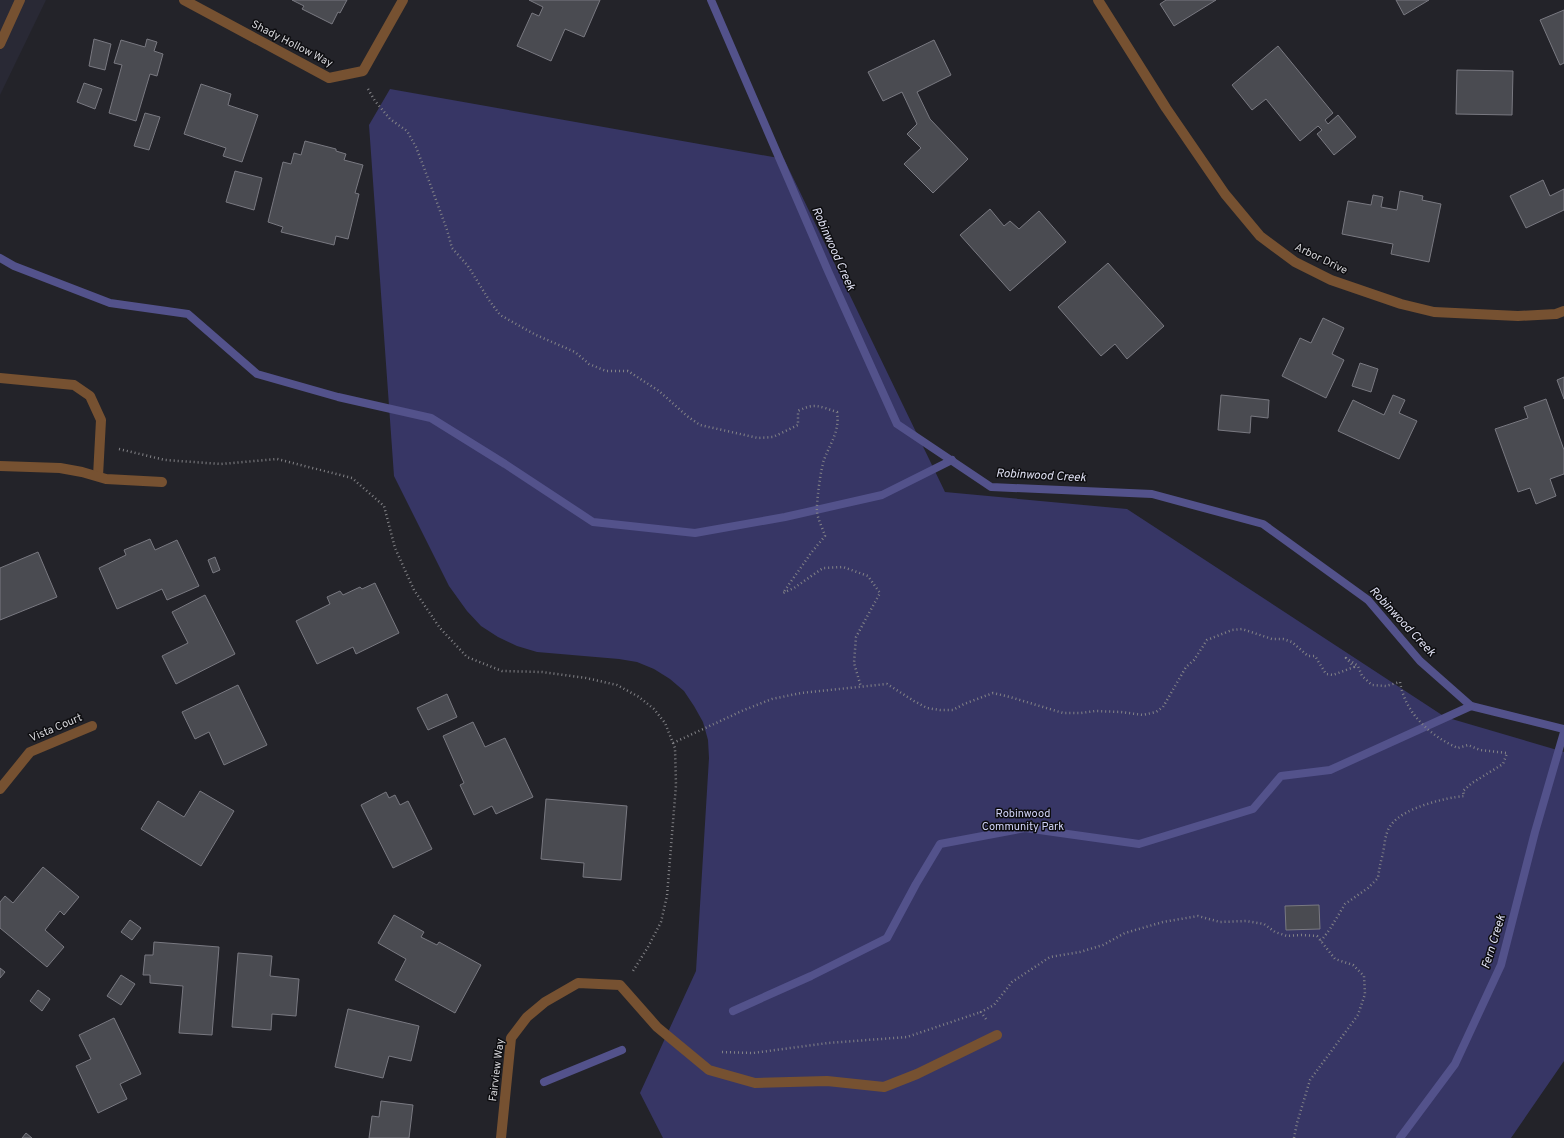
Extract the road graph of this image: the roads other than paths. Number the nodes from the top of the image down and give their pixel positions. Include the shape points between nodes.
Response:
1 (20, 0) edge
2 (184, 0) edge
3 (403, 0) edge
4 (1098, 0) edge
5 (0, 44) edge
6 (1564, 311) edge
7 (0, 378) edge
8 (0, 466) edge
9 (98, 476) junction
10 (162, 482) dead end
11 (92, 726) dead end
12 (0, 789) edge
13 (997, 1035) road end
14 (501, 1138) edge

1 - 5 street
2 - 3 street, Shady Hollow Way via 329,78 363,71
4 - 6 street, Arbor Drive via 1166,108 1225,194 1260,236 1295,262 1331,280 1401,304 1434,312 1518,316 1556,314
7 - 9 street via 74,385 90,396 101,420
8 - 9 street via 60,468
9 - 10 street via 106,479
11 - 12 street, Vista Court via 30,752
13 - 14 street, Fairview Way via 884,1087 827,1081 754,1083 709,1070 657,1026 620,985 578,983 545,1002 527,1017 511,1038

